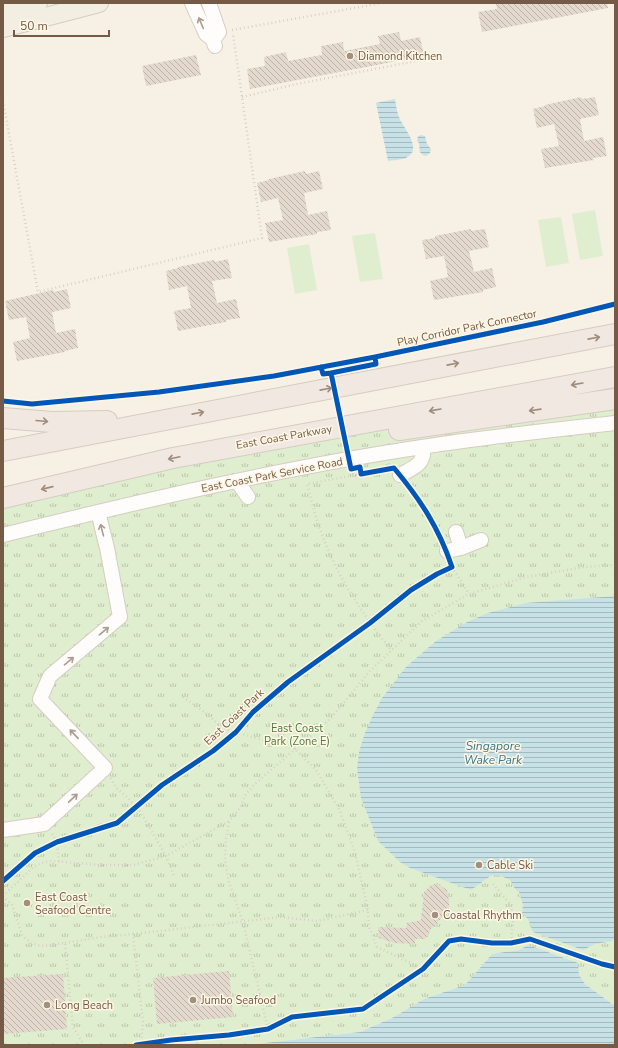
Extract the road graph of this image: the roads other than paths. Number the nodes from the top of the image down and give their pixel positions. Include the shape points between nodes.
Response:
1 (38, 3) edge
2 (99, 3) edge
3 (192, 3) edge
4 (209, 3) edge
5 (3, 13) edge
6 (3, 28) edge
7 (615, 334) edge
8 (615, 377) edge
9 (615, 399) edge
10 (3, 418) edge
11 (160, 420) junction
12 (615, 423) edge
13 (253, 443) junction
14 (423, 447) junction
15 (3, 451) edge
16 (400, 475) dead end
17 (237, 481) junction
18 (248, 497) dead end
19 (3, 498) edge
20 (98, 512) junction
21 (456, 532) dead end
22 (3, 536) edge
23 (480, 540) dead end
24 (461, 548) junction
25 (447, 551) road end
26 (3, 830) edge

1 - 5 main road
2 - 6 main road
4 -> 3 street via 219,32 214,43 206,34
11 -> 7 highway
8 -> 13 highway, East Coast Parkway
9 -> 13 highway via 376,433
10 -> 11 highway via 52,422
11 - 15 highway
12 - 14 street, East Coast Park Service Road
13 -> 19 highway, East Coast Parkway via 173,458
14 - 16 street via 424,456 421,461
14 - 17 street, East Coast Park Service Road
17 - 18 street
17 - 20 street, East Coast Park Service Road
20 - 22 street, East Coast Park Service Road
26 -> 20 street via 44,824 105,768 40,699 50,676 120,617
21 - 24 street
23 - 24 street
24 - 25 street

